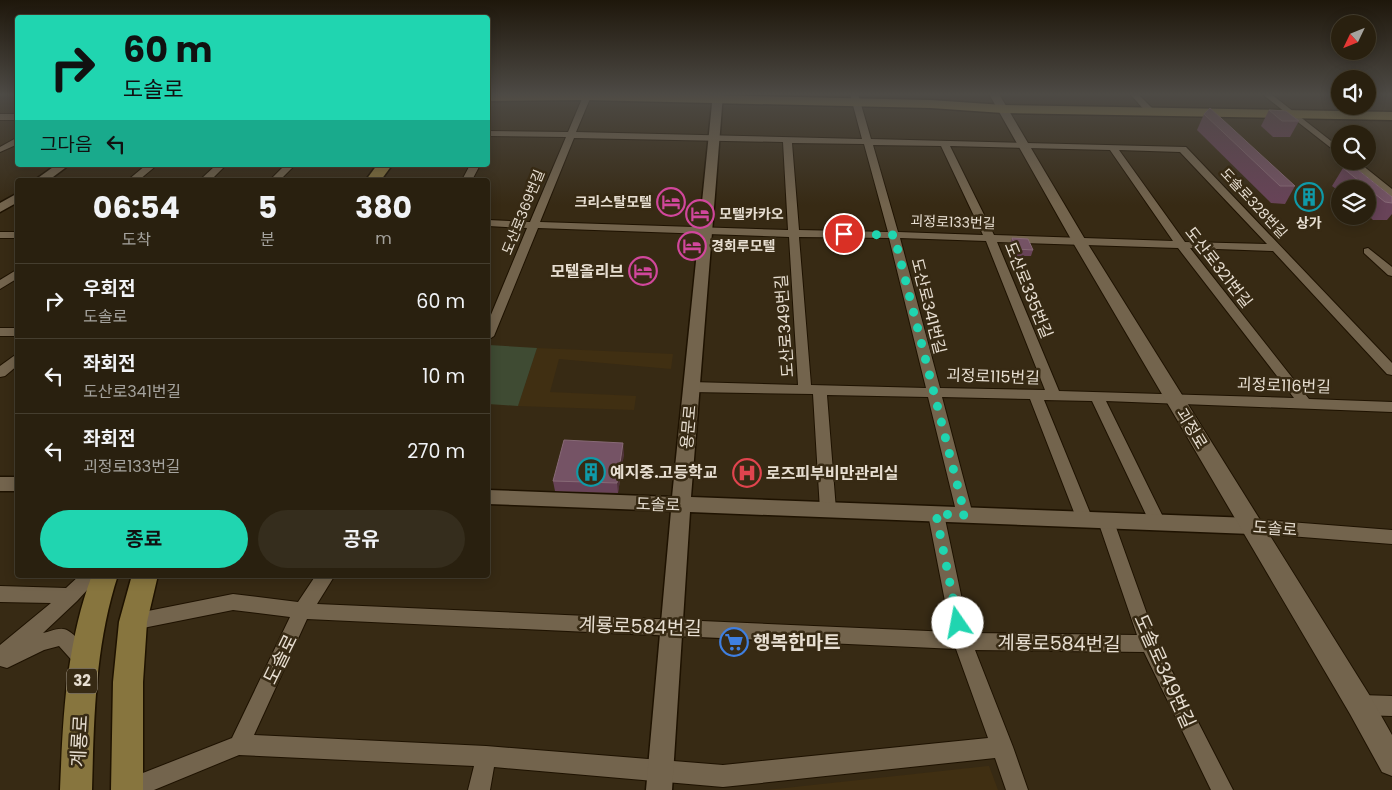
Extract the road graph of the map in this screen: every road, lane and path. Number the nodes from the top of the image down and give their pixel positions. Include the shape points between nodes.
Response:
1 (571, 131) edge
2 (715, 131) edge
3 (864, 131) edge
4 (1015, 131) edge
5 (1314, 131) edge
6 (490, 133) edge
7 (569, 136) junction
8 (714, 140) junction
9 (787, 141) junction
10 (15, 142) edge
11 (867, 143) junction
12 (944, 144) junction
13 (1331, 145) edge
14 (1024, 146) junction
15 (1113, 148) junction
16 (1, 150) edge
17 (15, 151) edge
18 (60, 167) edge
19 (149, 167) edge
20 (218, 167) edge
21 (288, 167) edge
22 (384, 167) edge
23 (398, 167) edge
24 (1362, 170) edge
25 (44, 178) edge
26 (136, 178) edge
27 (207, 178) edge
28 (278, 178) edge
29 (375, 178) edge
30 (389, 178) edge
31 (1392, 194) edge
32 (15, 198) edge
33 (0, 208) edge
34 (490, 223) edge
35 (533, 224) junction
36 (706, 232) junction
37 (794, 233) junction
38 (0, 235) edge
39 (15, 235) edge
40 (894, 235) junction
41 (990, 238) junction
42 (1079, 241) junction
43 (1180, 243) junction
44 (1276, 248) junction
45 (1368, 251) dead end
46 (15, 274) edge
47 (1392, 274) edge
48 (0, 286) edge
49 (490, 331) edge
50 (0, 332) edge
51 (15, 332) edge
52 (15, 360) edge
53 (1392, 371) edge
54 (0, 373) edge
55 (691, 388) junction
56 (805, 389) junction
57 (820, 390) junction
58 (933, 391) junction
59 (1035, 394) junction
60 (1054, 395) junction
61 (1097, 396) junction
62 (1174, 398) junction
63 (1305, 403) junction
64 (1392, 406) edge
65 (0, 484) edge
66 (15, 484) edge
67 (490, 497) edge
68 (681, 505) junction
69 (828, 510) junction
70 (936, 514) junction
71 (965, 515) junction
72 (1085, 520) junction
73 (1106, 521) junction
74 (1158, 523) junction
75 (1251, 526) junction
76 (1390, 540) edge
77 (89, 578) edge
78 (104, 578) edge
79 (144, 578) edge
80 (324, 578) edge
81 (0, 594) edge
82 (70, 596) junction
83 (302, 612) junction
84 (133, 622) junction
85 (672, 627) junction
86 (962, 641) junction
87 (1149, 644) junction
88 (0, 657) edge
89 (84, 660) junction
90 (0, 662) edge
91 (1360, 705) junction
92 (1392, 706) edge
93 (239, 745) junction
94 (1003, 747) junction
95 (486, 756) junction
96 (1392, 762) edge
97 (659, 780) edge
98 (76, 790) edge
99 (128, 790) edge
100 (479, 790) edge
101 (1017, 790) edge
102 (1222, 790) edge

1 - 7 street, 도산로369번길
2 - 8 street, 용문로
3 - 11 street, 도산로341번길
4 - 14 main road, 괴정로
5 - 13 street
6 - 7 street, 도솔로328번길
7 - 8 street, 도솔로328번길
7 - 35 street, 도산로369번길
8 - 9 street, 도솔로328번길
8 - 36 street, 용문로
9 - 11 street, 도솔로328번길
9 - 37 street, 도산로349번길
10 - 16 street
11 - 12 street, 도솔로328번길
11 - 40 street, 도산로341번길
12 - 14 street, 도솔로328번길
12 - 41 street, 도산로335번길
14 - 15 street, 도솔로328번길
14 - 42 main road, 괴정로
15 - 43 street, 도산로321번길
15 - 44 street, 도솔로328번길 via 1183,149
16 - 17 street
18 - 25 street
19 - 26 street
20 - 27 street
21 - 28 street
22 - 29 main road
23 - 30 main road
24 - 31 street
32 - 33 street
34 - 35 street, 괴정로133번길
35 - 36 street, 괴정로133번길
35 - 49 street, 도산로369번길
36 - 37 street, 괴정로133번길
36 - 55 street, 용문로
37 - 40 street, 괴정로133번길
37 - 56 street, 도산로349번길
38 - 39 street
40 - 41 street, 괴정로133번길
40 - 58 street, 도산로341번길
41 - 42 street, 괴정로133번길
41 - 60 street, 도산로335번길
42 - 43 street, 괴정로133번길
42 - 62 main road, 괴정로
43 - 44 street, 괴정로133번길
43 - 63 street, 도산로321번길
44 - 53 street, 도솔로328번길
45 - 47 street
46 - 48 street
50 - 51 street
52 - 54 street
55 - 56 street, 괴정로115번길
55 - 68 street, 용문로
56 - 57 street, 괴정로115번길
57 - 58 street, 괴정로115번길
57 - 69 street
58 - 59 street, 괴정로115번길
58 - 71 street, 도산로341번길
59 - 60 street, 괴정로115번길
59 - 72 street
60 - 61 street, 괴정로115번길
61 - 62 street, 괴정로115번길
61 - 74 street
62 - 63 street, 괴정로116번길
62 - 75 main road, 괴정로
63 - 64 street, 괴정로116번길
65 - 66 street
67 - 68 street, 도솔로
68 - 69 street, 도솔로
68 - 85 street, 용문로
69 - 70 street, 도솔로
70 - 71 street, 도솔로
70 - 86 street
71 - 72 street, 도솔로
72 - 73 street, 도솔로
73 - 74 street, 도솔로
73 - 87 street, 도솔로349번길
74 - 75 street, 도솔로
75 - 76 street, 도솔로
75 - 91 main road, 괴정로
77 - 82 street
78 - 89 main road, 계룡로 / 32 via 96,597
79 - 84 main road
80 - 83 street, 도솔로
81 - 82 street
82 - 88 street
83 - 84 street, 계룡로584번길 via 233,602
83 - 85 street, 계룡로584번길
83 - 93 street, 도솔로
84 - 99 main road via 128,682
85 - 86 street, 계룡로584번길
85 - 97 street, 용문로
86 - 87 street, 계룡로584번길
86 - 94 street
87 - 102 street, 도솔로349번길
89 - 90 street via 63,637 41,642
89 - 98 main road, 계룡로 / 32
91 - 92 street
91 - 96 main road, 괴정로
93 - 95 street
93 - 99 street
94 - 97 street
94 - 101 street
95 - 97 street
95 - 100 street

